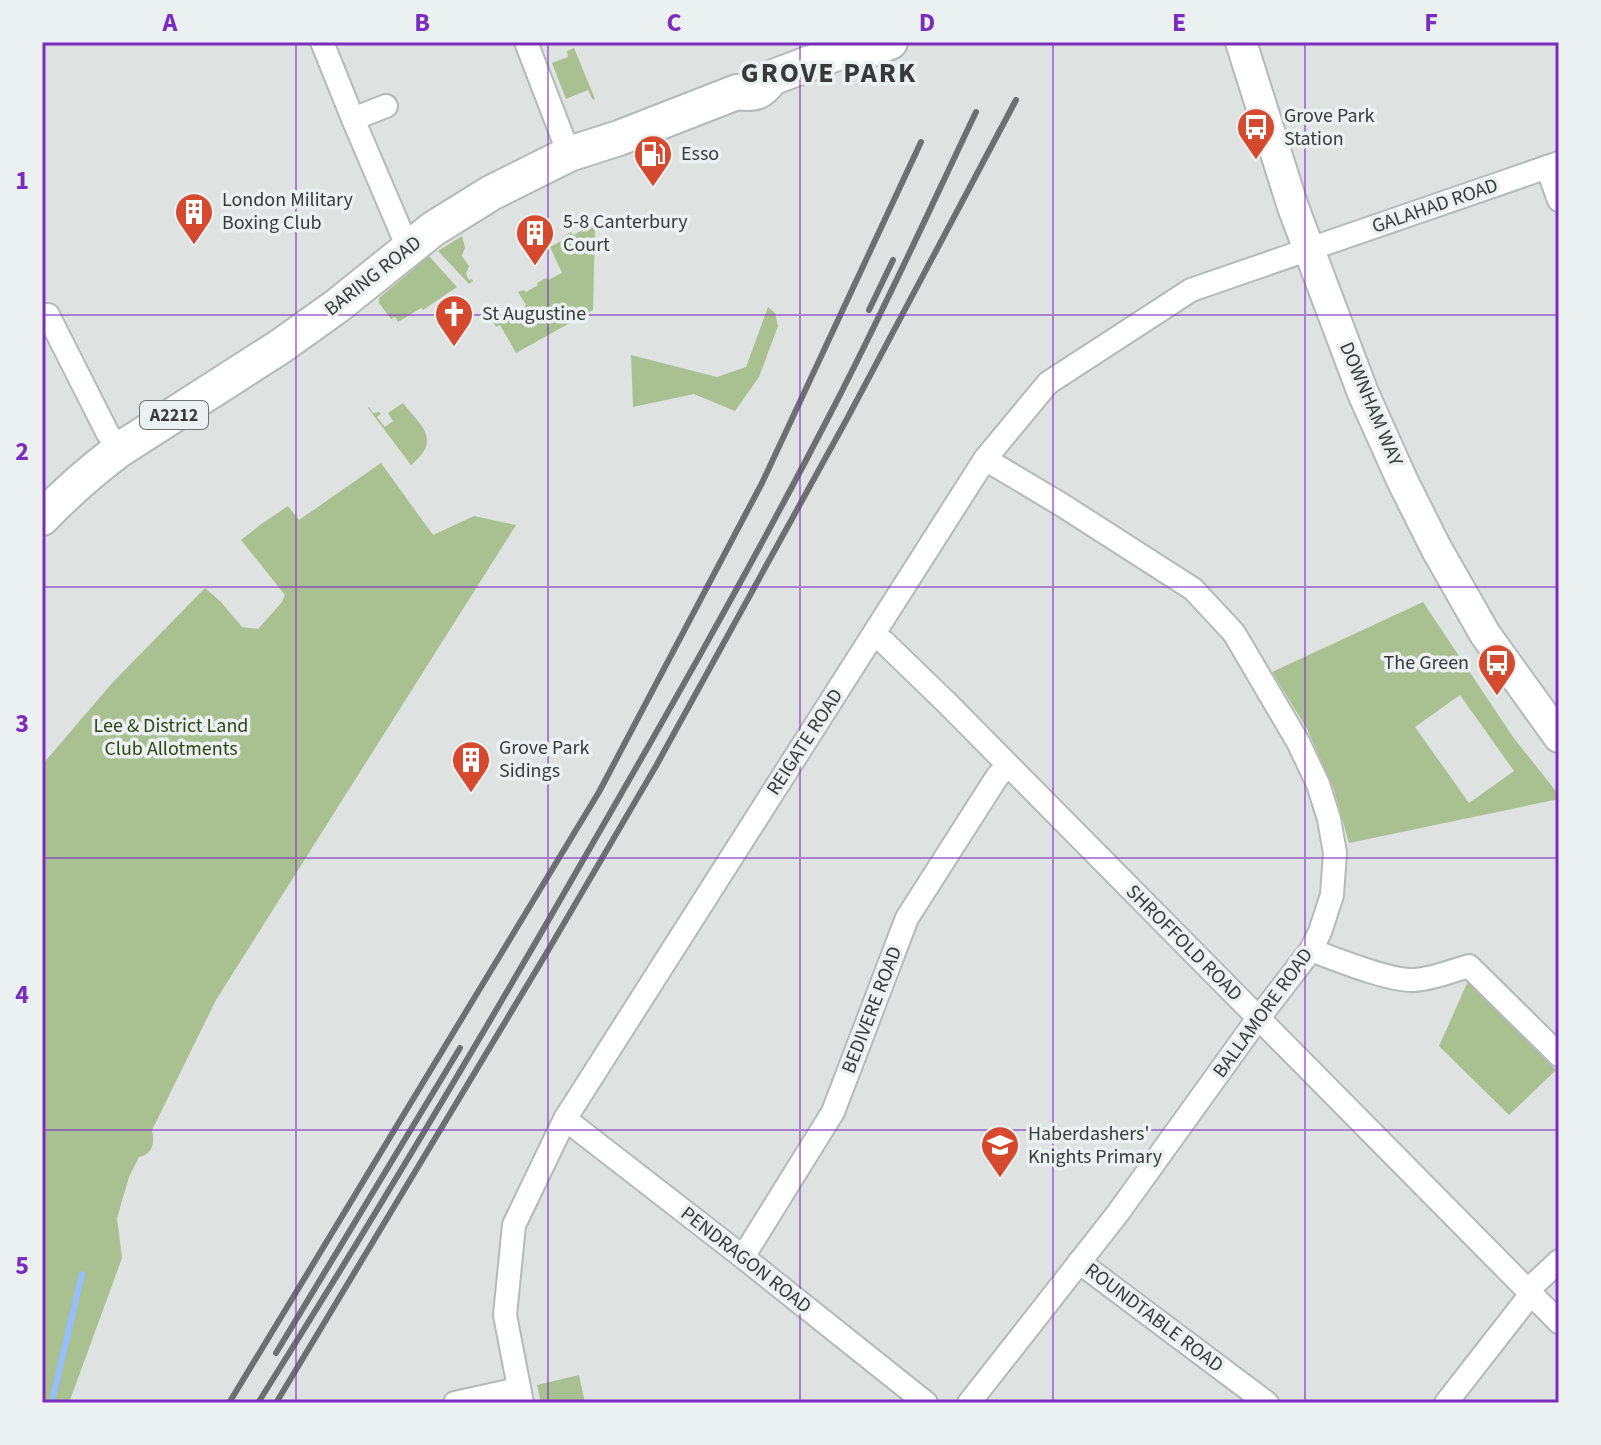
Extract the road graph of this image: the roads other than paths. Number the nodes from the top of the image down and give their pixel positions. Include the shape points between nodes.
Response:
1 (322, 42) edge
2 (526, 42) edge
3 (890, 42) edge
4 (1241, 42) edge
5 (851, 45) edge
6 (386, 106) dead end
7 (353, 119) junction
8 (569, 154) junction
9 (1553, 165) edge
10 (1559, 200) edge
11 (408, 248) junction
12 (1311, 250) junction
13 (42, 318) edge
14 (119, 450) junction
15 (985, 459) junction
16 (42, 518) edge
17 (874, 635) junction
18 (1559, 737) edge
19 (1007, 766) junction
20 (1311, 950) junction
21 (1259, 1018) junction
22 (1559, 1055) edge
23 (565, 1119) junction
24 (743, 1257) junction
25 (1559, 1261) edge
26 (1079, 1262) junction
27 (1529, 1293) junction
28 (1559, 1322) edge
29 (520, 1396) edge
30 (455, 1403) edge
31 (926, 1403) edge
32 (969, 1403) edge
33 (1267, 1403) edge
34 (1446, 1403) edge

1 - 7 street
2 - 8 street
3 - 5 main road, BARING ROAD / A2212 via 872,49
4 - 12 street, DOWNHAM WAY
5 - 8 main road, BARING ROAD / A2212 via 757,86
6 - 7 street
7 - 11 street
8 - 11 main road, BARING ROAD / A2212 via 460,211
9 - 10 street
9 - 12 street, GALAHAD ROAD
11 - 14 main road, BARING ROAD / A2212 via 281,346
12 - 15 street, REIGATE ROAD via 1191,290 1048,383
12 - 18 street, DOWNHAM WAY via 1363,393 1436,548 1485,634
13 - 14 street via 48,315
14 - 16 main road, BARING ROAD / A2212
15 - 17 street, REIGATE ROAD
15 - 20 street, BALLAMORE ROAD via 1193,589 1234,633 1298,742 1329,819 1335,853 1332,895
17 - 19 street, SHROFFOLD ROAD
17 - 23 street, REIGATE ROAD
19 - 21 street, SHROFFOLD ROAD
19 - 24 street, BEDIVERE ROAD via 907,918 833,1112
20 - 21 street, BALLAMORE ROAD
20 - 22 street via 1411,980 1469,966
21 - 26 street, BALLAMORE ROAD
21 - 27 street, SHROFFOLD ROAD
23 - 24 street, PENDRAGON ROAD
23 - 29 street, REIGATE ROAD via 514,1225 505,1315
24 - 31 street, PENDRAGON ROAD
25 - 27 street
26 - 32 street, BALLAMORE ROAD
26 - 33 street, ROUNDTABLE ROAD
27 - 28 street, SHROFFOLD ROAD
27 - 34 street
29 - 30 street, REIGATE ROAD

